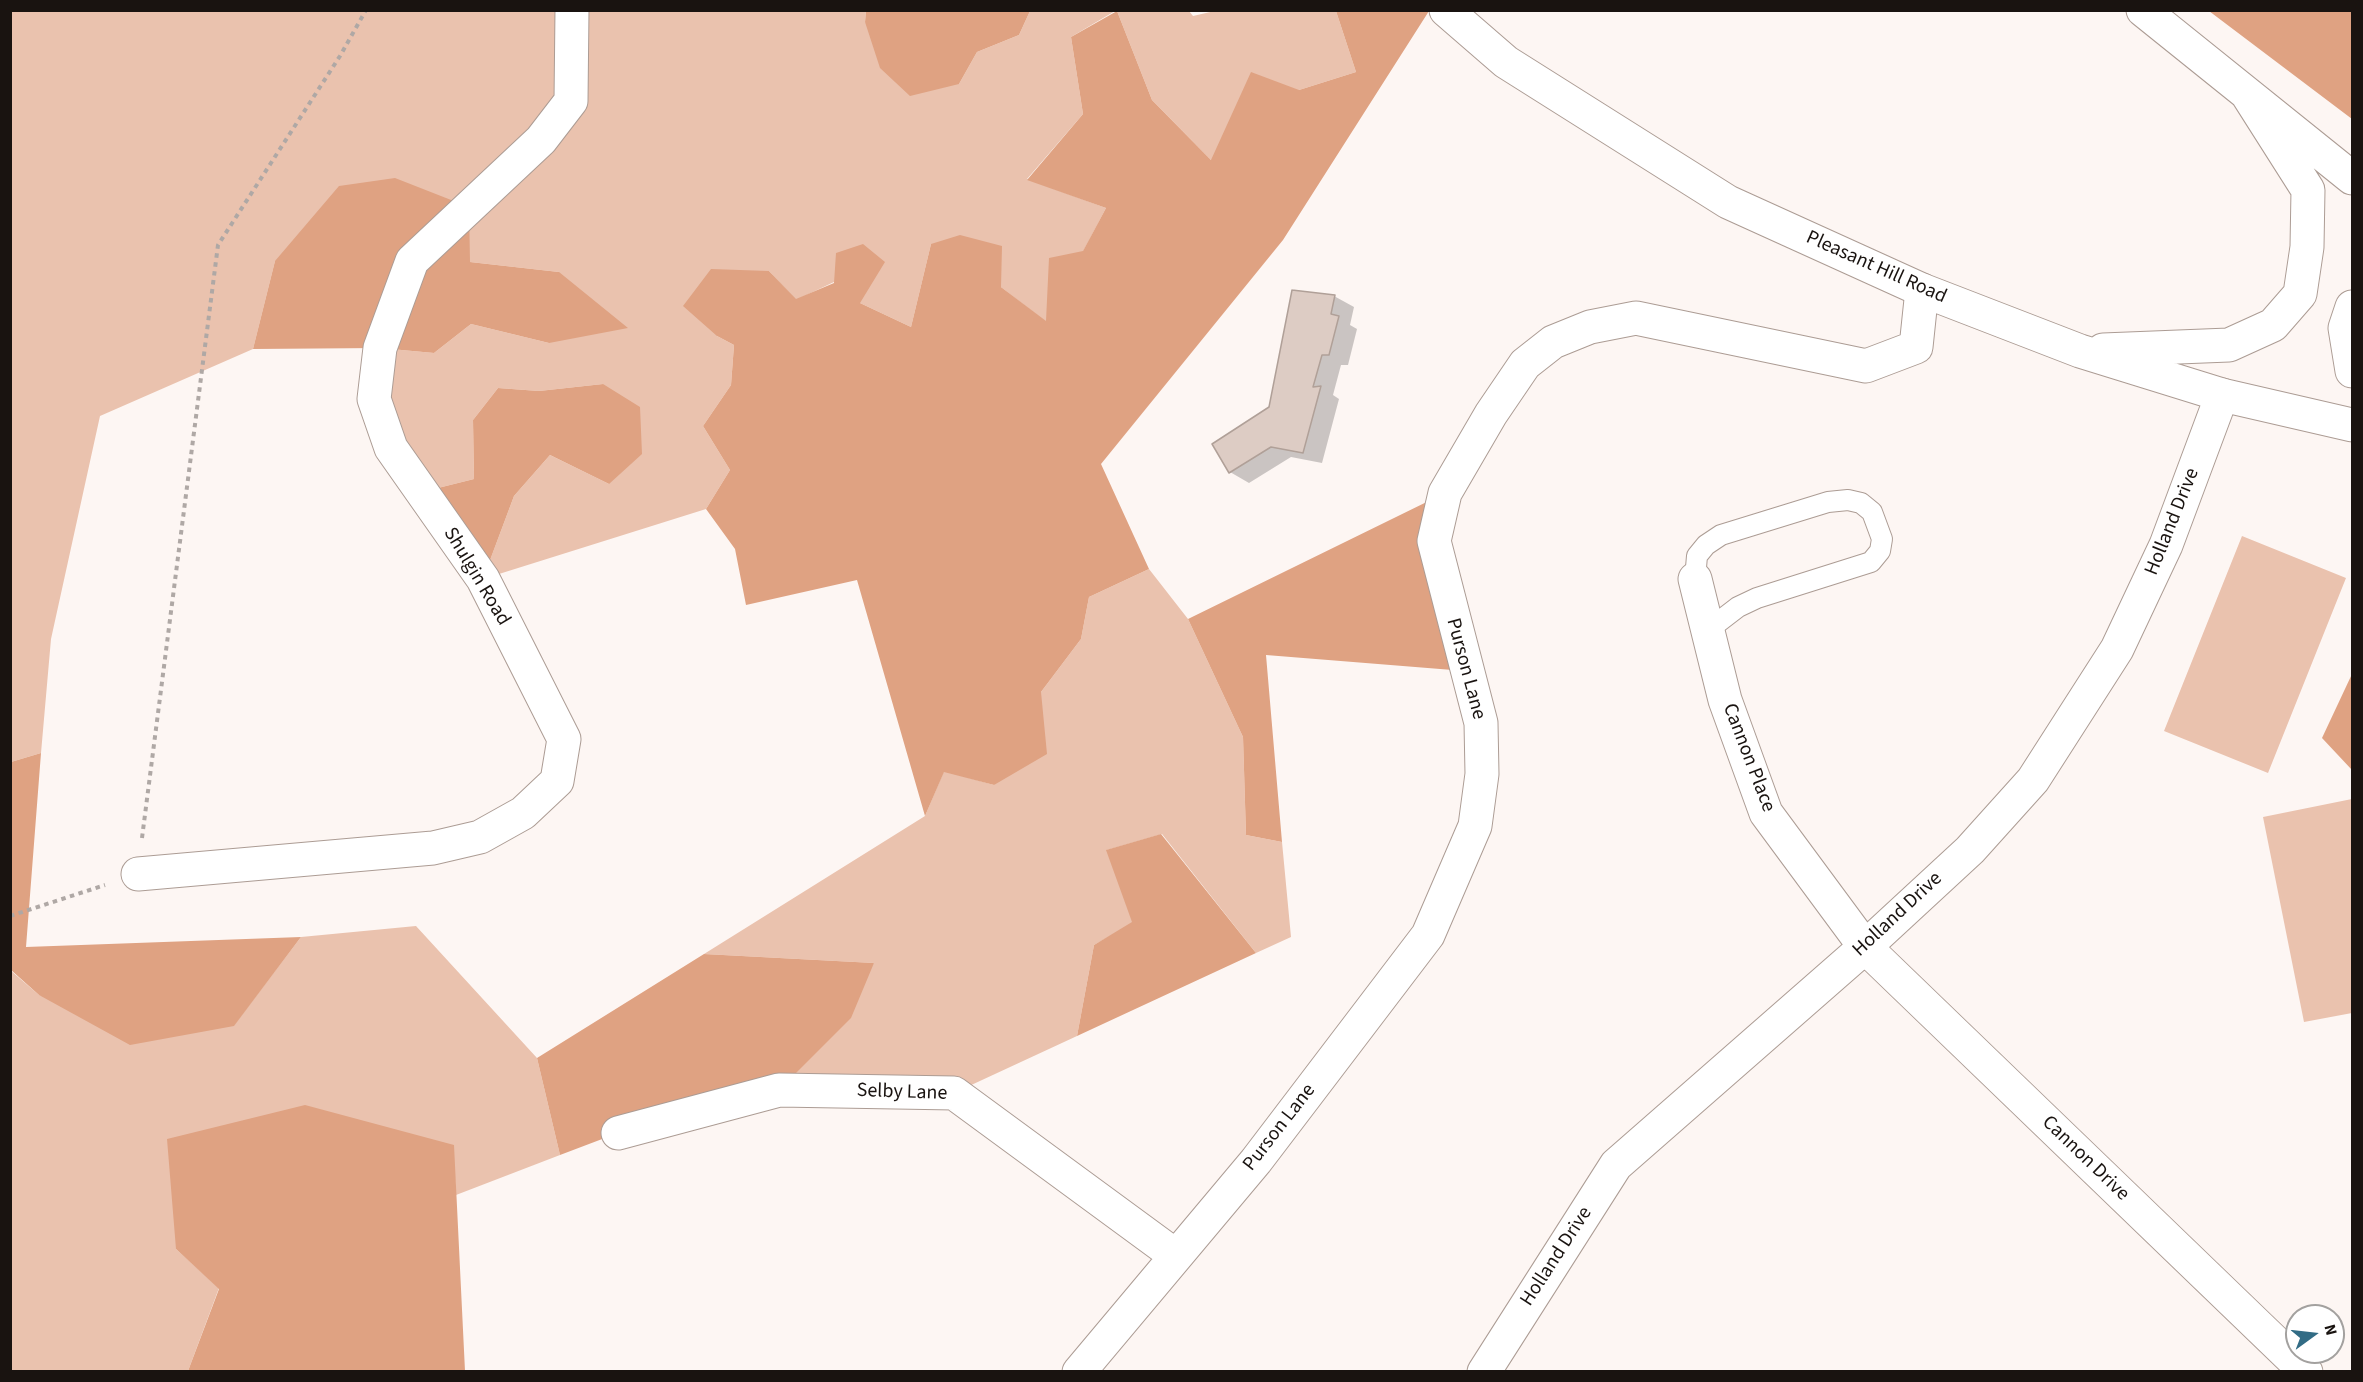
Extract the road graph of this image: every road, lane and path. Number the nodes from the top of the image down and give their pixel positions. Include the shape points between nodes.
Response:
1 (366, 10) edge
2 (572, 10) edge
3 (1446, 10) edge
4 (2143, 10) edge
5 (2247, 94) junction
6 (2352, 178) edge
7 (1922, 290) junction
8 (2352, 307) edge
9 (2080, 351) junction
10 (2352, 371) edge
11 (2222, 395) junction
12 (2352, 425) edge
13 (1695, 579) joint
14 (1708, 630) junction
15 (138, 874) junction
16 (10, 916) edge
17 (1865, 947) junction
18 (618, 1133) dead end
19 (1176, 1256) junction
20 (1079, 1371) edge
21 (1484, 1371) edge
22 (2306, 1371) edge

1 - 15 path via 218,245
2 - 15 street, Shulgin Road via 571,100 541,140 412,261 380,348 374,399 391,448 483,579 564,739 557,781 522,813 480,837 433,848
3 - 7 street, Pleasant Hill Road via 1506,62 1728,202
4 - 5 street
5 - 6 street
5 - 9 street via 2308,190 2307,247 2300,294 2273,325 2229,345
7 - 9 street, Pleasant Hill Road
7 - 19 street, Purson Lane via 1916,347 1866,366 1636,318 1590,327 1553,342 1525,364 1444,493 1434,541 1481,723 1482,774 1475,826 1428,935 1256,1161
8 - 10 street via 2345,328
9 - 11 street, Pleasant Hill Road
11 - 12 street, Pleasant Hill Road
11 - 17 street, Holland Drive via 2166,545 2117,649 2038,771 1970,850
13 - 14 street, Cannon Place
13 - 14 lane via 1697,556 1721,535 1828,502 1861,503 1872,512 1882,538 1880,551 1871,562 1757,598
14 - 17 street, Cannon Place via 1725,700 1766,813
15 - 16 path
17 - 21 street, Holland Drive via 1616,1165
17 - 22 street, Cannon Drive
18 - 19 street, Selby Lane via 780,1090 954,1093
19 - 20 street, Purson Lane

